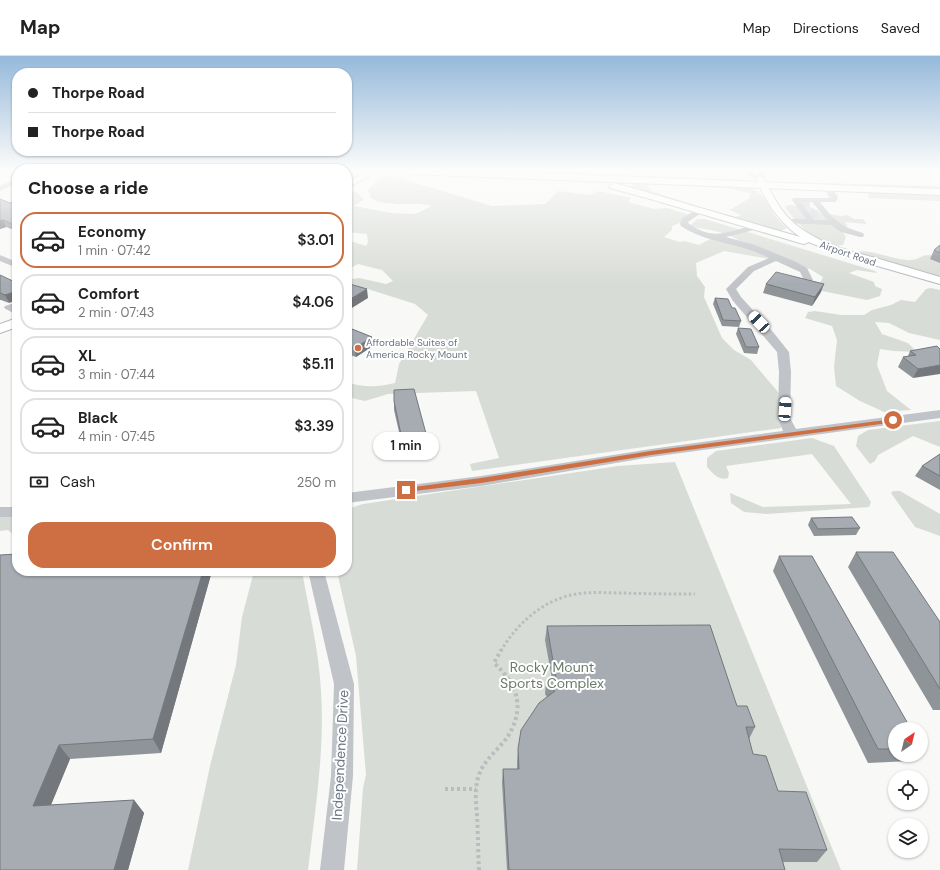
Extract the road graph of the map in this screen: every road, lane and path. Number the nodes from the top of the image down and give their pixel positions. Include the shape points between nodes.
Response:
1 (691, 208) edge
2 (778, 208) edge
3 (818, 208) tunnel mouth
4 (701, 211) junction
5 (813, 211) junction
6 (788, 221) junction
7 (755, 227) junction
8 (860, 235) dead end
9 (718, 238) junction
10 (836, 250) junction
11 (774, 257) junction
12 (0, 258) edge
13 (12, 263) edge
14 (12, 267) edge
15 (6, 269) dead end
16 (808, 280) edge
17 (940, 281) edge
18 (11, 312) edge
19 (0, 329) edge
20 (940, 414) edge
21 (792, 434) junction
22 (352, 497) edge
23 (0, 512) edge
24 (12, 512) edge
25 (317, 576) edge
26 (695, 594) dead end
27 (445, 789) dead end
28 (476, 789) junction
29 (332, 870) edge
30 (479, 870) edge

1 - 4 main road
2 - 6 main road, Airport Road
3 - 5 street
4 - 7 main road
4 - 9 street via 685,220 684,224
5 - 6 street
5 - 8 street via 844,230
6 - 10 main road, Airport Road via 805,236
7 - 9 street
7 - 10 main road
9 - 11 street via 761,250
10 - 17 main road, Airport Road
11 - 16 street via 804,270
11 - 21 street via 751,269 731,289 783,352 784,418
12 - 13 street
14 - 15 street
18 - 19 main road
20 - 21 street
21 - 22 street via 651,453 481,481
23 - 24 street
25 - 29 street, Independence Drive via 344,684 342,776
26 - 28 path via 584,594 564,597 546,605 524,620 508,638 494,663 507,676 516,694 517,711 511,731 488,759 479,775
27 - 28 path
28 - 30 path

